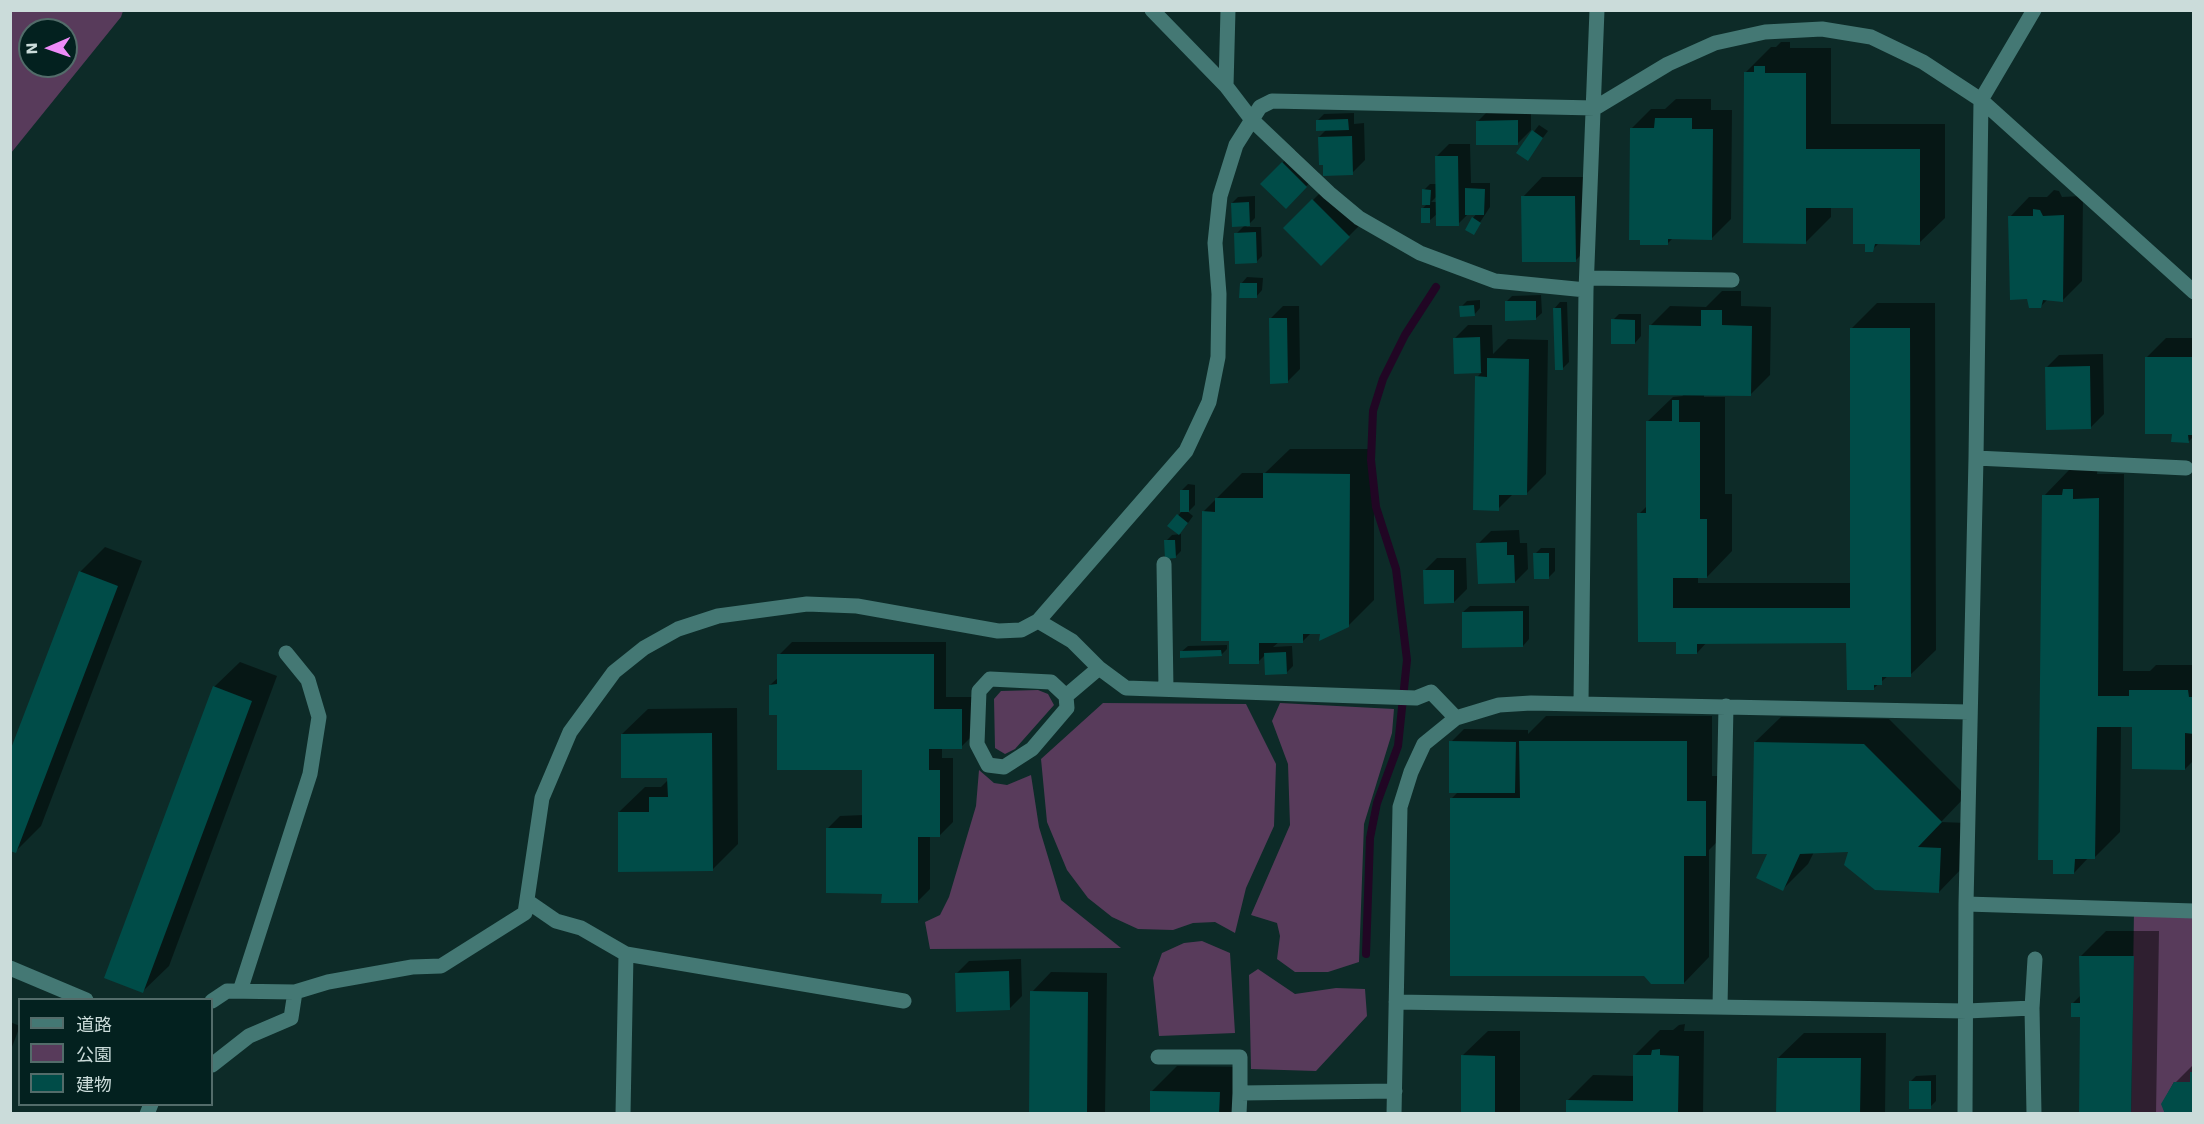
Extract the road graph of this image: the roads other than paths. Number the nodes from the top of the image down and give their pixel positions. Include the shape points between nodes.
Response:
1 (1152, 10) edge
2 (1228, 10) edge
3 (1597, 10) edge
4 (2034, 10) edge
5 (1226, 86) junction
6 (1981, 100) junction
7 (1595, 108) junction
8 (1252, 120) junction
9 (1732, 280) dead end
10 (1587, 284) junction
11 (2193, 292) edge
12 (1976, 458) junction
13 (2186, 468) dead end
14 (1164, 564) dead end
15 (1038, 621) junction
16 (286, 653) dead end
17 (1099, 668) junction
18 (1166, 689) junction
19 (1066, 696) junction
20 (1581, 703) junction
21 (1726, 706) junction
22 (1969, 712) junction
23 (1456, 718) junction
24 (527, 901) junction
25 (1966, 904) junction
26 (2193, 911) edge
27 (626, 954) junction
28 (2035, 959) dead end
29 (11, 968) edge
30 (240, 991) junction
31 (295, 992) junction
32 (84, 998) edge
33 (213, 1000) edge
34 (904, 1001) dead end
35 (1396, 1002) junction
36 (1720, 1007) junction
37 (2032, 1008) junction
38 (1967, 1011) junction
39 (1158, 1056) dead end
40 (213, 1064) edge
41 (1395, 1091) junction
42 (1240, 1093) junction
43 (623, 1113) edge
44 (1239, 1113) edge
45 (1394, 1113) edge
46 (1965, 1113) edge
47 (2034, 1113) edge

1 - 5 street
2 - 5 street
3 - 7 street
4 - 6 street
5 - 8 street
6 - 7 street via 1923,62 1871,37 1822,28 1765,32 1715,43 1668,64
6 - 11 street
6 - 12 street
7 - 8 street via 1272,101 1260,107
7 - 10 street
8 - 10 street via 1359,218 1420,253 1495,281
8 - 15 street via 1236,145 1220,196 1215,243 1218,357 1209,402 1186,451
9 - 10 street
10 - 20 street
12 - 13 street
12 - 22 street
14 - 18 street
15 - 17 street via 1072,641
15 - 24 street via 1021,630 999,631 857,606 807,604 718,616 678,629 644,648 614,672 570,732 542,798
16 - 30 street via 308,680 319,717 310,774
17 - 18 street via 1126,688
17 - 19 street
18 - 23 street via 1416,698 1431,692
19 - 19 street via 1051,682 990,679 978,691 977,744 988,765 1004,767 1032,749 1067,708
20 - 21 street
20 - 23 street via 1499,705
21 - 22 street
21 - 36 street
22 - 25 street
23 - 35 street via 1424,744 1400,807
24 - 27 street via 556,921 581,928
24 - 31 street via 525,913 441,966 412,967
25 - 26 street
25 - 38 street
27 - 34 street
27 - 43 street
28 - 37 street
29 - 32 street
30 - 31 street
30 - 33 street via 227,991
31 - 40 street via 291,1018 249,1036
35 - 36 street
35 - 41 street
36 - 38 street
37 - 38 street
37 - 47 street
38 - 46 street
39 - 42 street via 1240,1057
41 - 42 street
41 - 45 street
42 - 44 street

